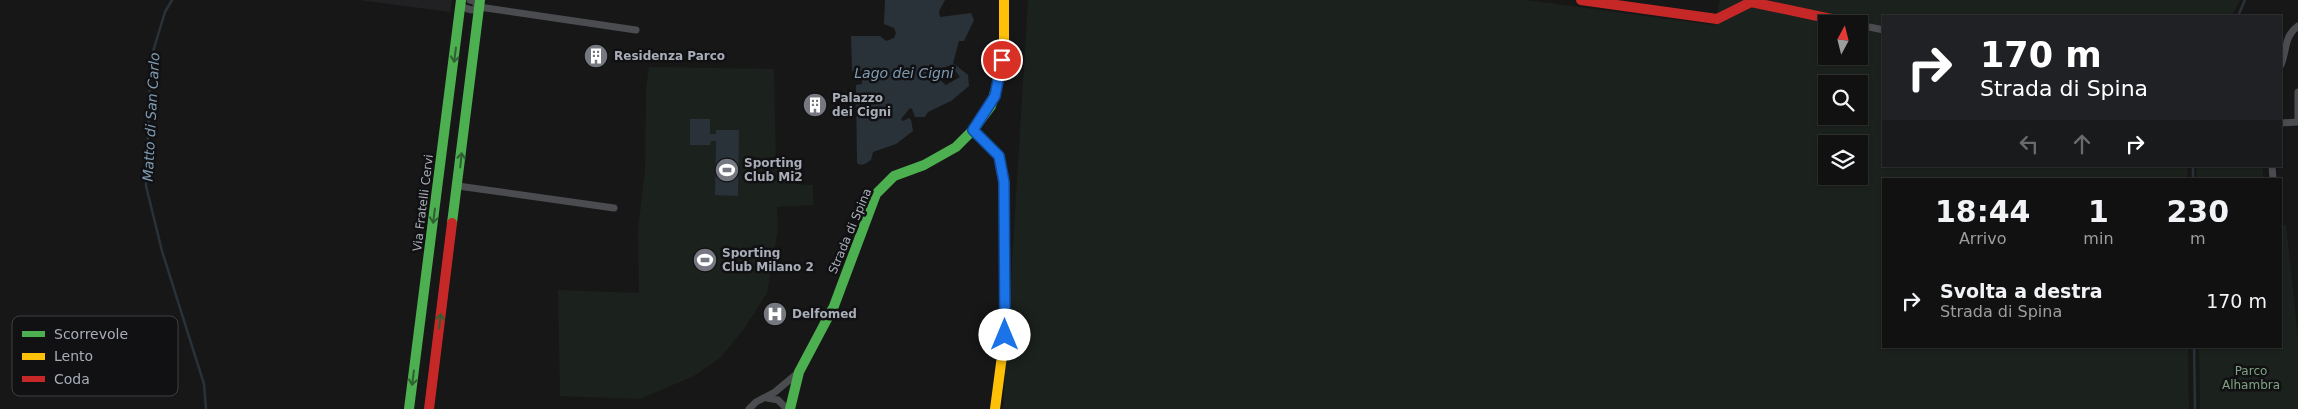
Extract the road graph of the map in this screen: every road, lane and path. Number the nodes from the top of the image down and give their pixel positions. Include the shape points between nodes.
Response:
1 (1004, 0) edge
2 (1581, 0) edge
3 (463, 2) edge
4 (479, 4) edge
5 (1818, 16) edge
6 (1868, 26) edge
7 (2298, 26) edge
8 (636, 30) dead end
9 (1882, 30) edge
10 (2282, 60) edge
11 (2298, 92) edge
12 (2298, 122) edge
13 (2282, 124) edge
14 (973, 130) junction
15 (458, 186) junction
16 (614, 208) dead end
17 (799, 372) junction
18 (766, 398) junction
19 (409, 409) edge
20 (429, 409) edge
21 (749, 409) edge
22 (788, 409) edge
23 (994, 409) edge

1 - 14 street, Strada di Spina via 1000,79 991,106
2 - 5 street via 1717,19 1750,2
3 - 4 street
3 - 4 street via 472,10
3 -> 19 street, Via Fratelli Cervi
4 - 8 street
15 -> 4 street
6 - 9 street
7 - 10 street via 2286,41
11 - 12 street
12 - 13 street
14 - 17 street, Strada di Spina via 946,153 894,176 876,194 834,306
14 - 23 street via 999,156 1004,182 1005,335
15 - 16 street
20 -> 15 street
17 - 18 street
17 - 22 street, Strada di Spina
18 - 21 street
18 - 22 street via 778,400

